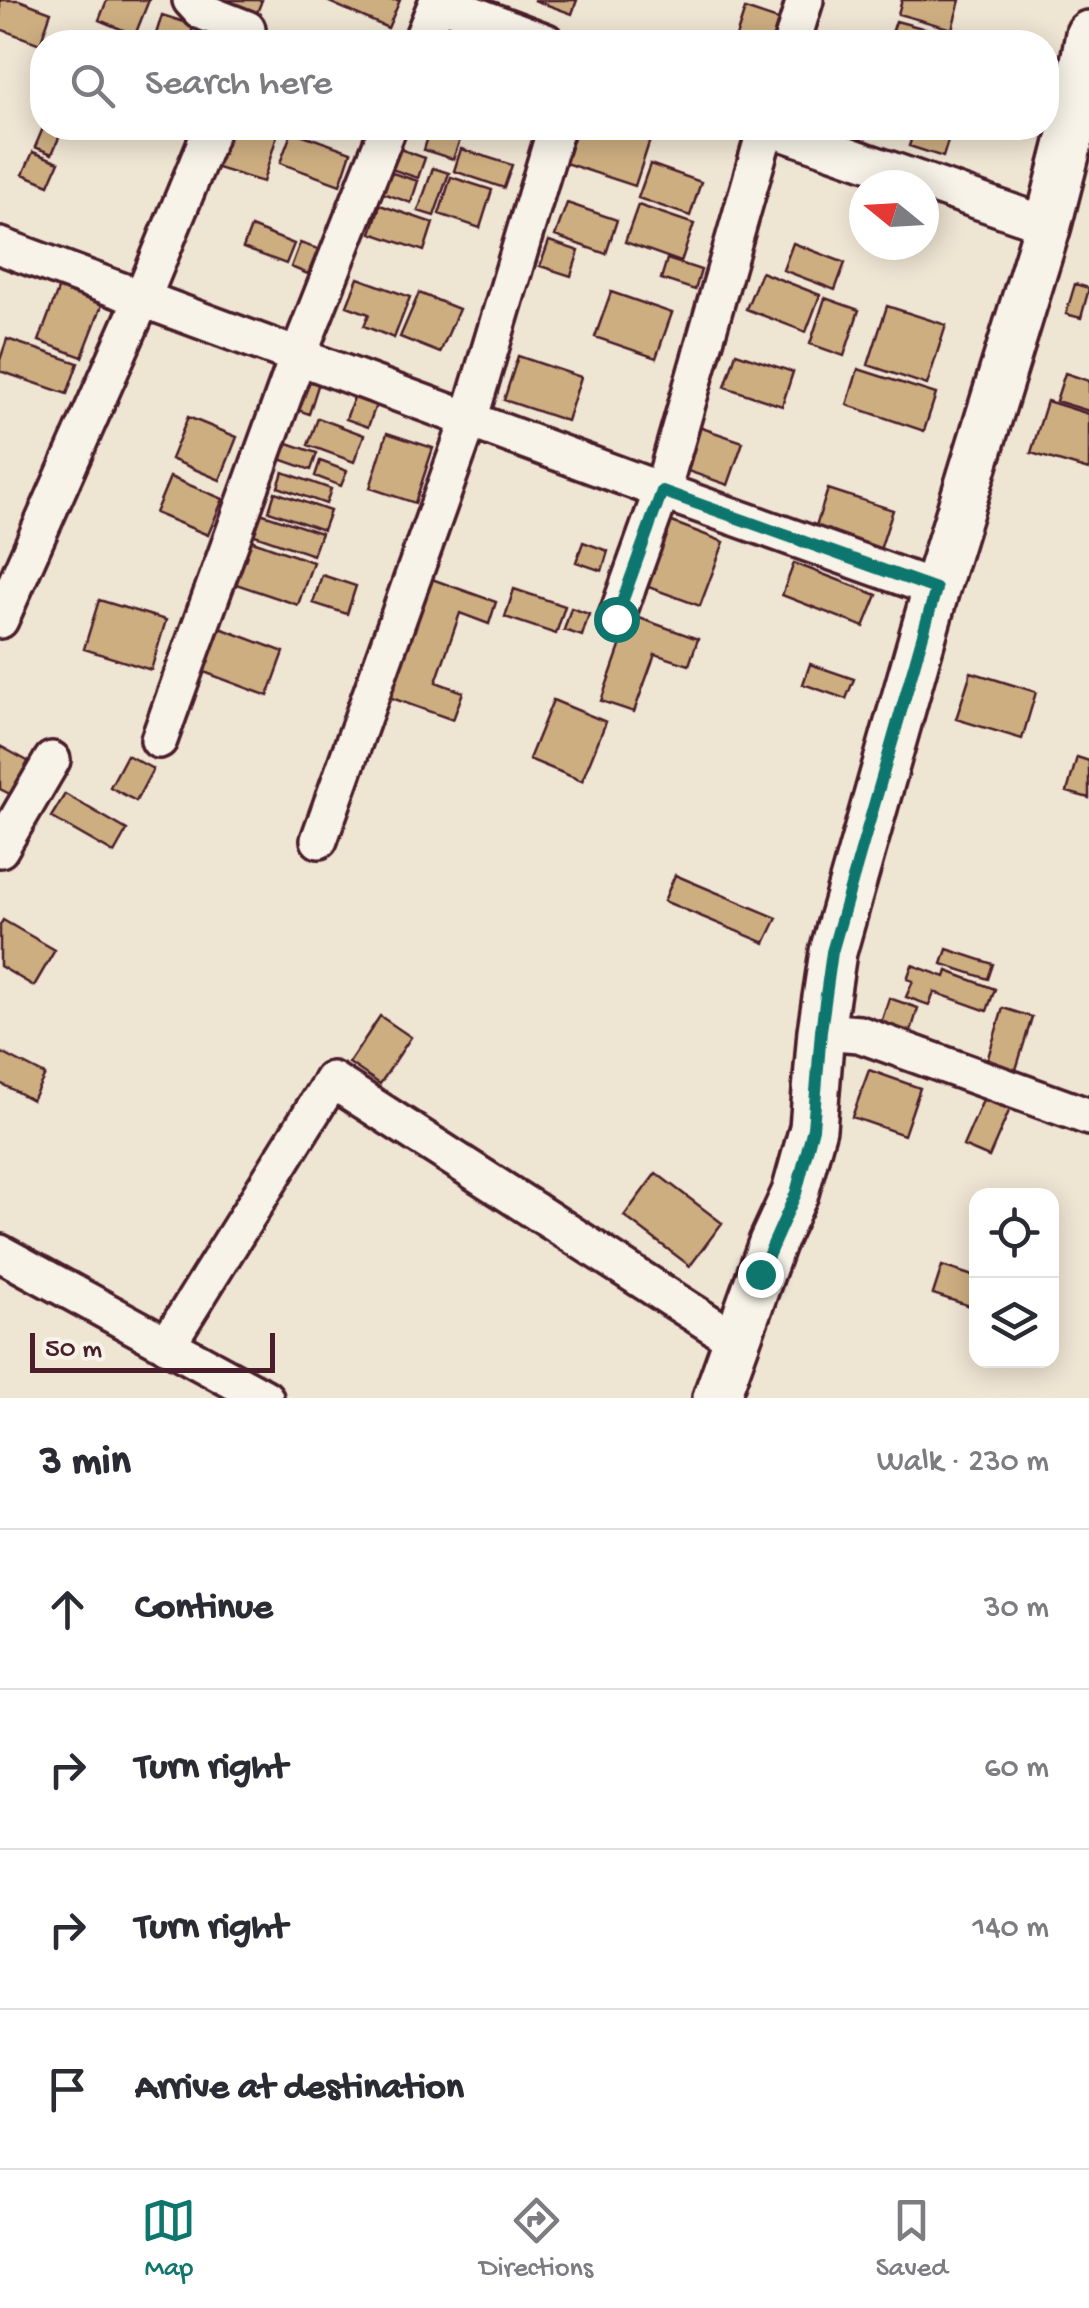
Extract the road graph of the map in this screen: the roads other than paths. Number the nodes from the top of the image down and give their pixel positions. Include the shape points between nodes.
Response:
1 (191, 0) edge
2 (805, 0) edge
3 (438, 1) edge
4 (247, 30) edge
5 (426, 30) edge
6 (514, 30) edge
7 (796, 30) edge
8 (1089, 34) edge
9 (207, 140) edge
10 (383, 140) edge
11 (552, 140) edge
12 (764, 140) edge
13 (803, 140) edge
14 (1080, 142) edge
15 (1048, 225) junction
16 (0, 246) edge
17 (142, 298) junction
18 (298, 356) junction
19 (469, 420) junction
20 (662, 491) junction
21 (936, 589) junction
22 (616, 619) dead end
23 (0, 620) edge
24 (159, 740) dead end
25 (52, 760) dead end
26 (319, 840) dead end
27 (0, 849) edge
28 (821, 1031) junction
29 (1089, 1117) edge
30 (0, 1252) edge
31 (736, 1341) junction
32 (167, 1345) junction
33 (265, 1398) edge
34 (716, 1398) edge

1 - 4 street
2 - 7 street
3 - 5 street
3 - 6 street
8 - 14 main road
9 - 17 street
10 - 18 street
11 - 19 street
12 - 20 street
13 - 15 street
14 - 15 main road
15 - 21 main road
16 - 17 street
17 - 18 street
17 - 23 street
18 - 19 street
18 - 24 street
19 - 20 street
19 - 26 street
20 - 21 street
20 - 22 street
21 - 28 main road via 832,952
25 - 27 street
28 - 29 street via 859,1034
28 - 31 main road via 813,1128 796,1193
30 - 32 street
31 - 32 street via 332,1080
31 - 34 main road
32 - 33 street

